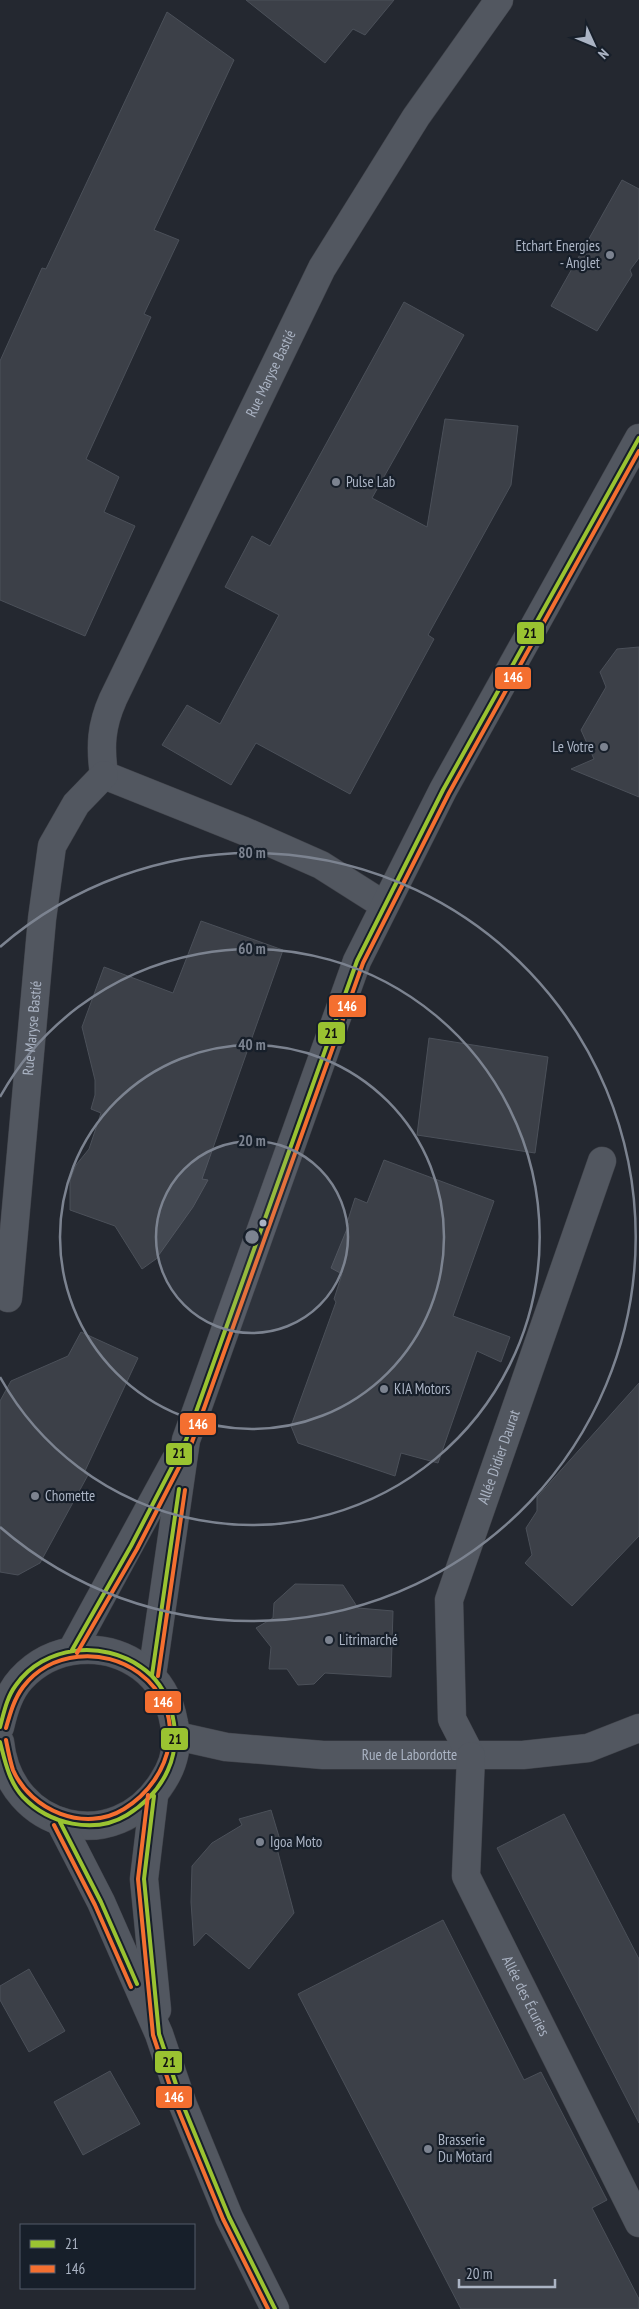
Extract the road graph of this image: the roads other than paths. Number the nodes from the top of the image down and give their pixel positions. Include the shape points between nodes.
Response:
1 (499, 0) edge
2 (639, 438) edge
3 (104, 775) junction
4 (384, 905) junction
5 (602, 1161) dead end
6 (8, 1298) dead end
7 (186, 1440) junction
8 (72, 1650) junction
9 (152, 1675) junction
10 (10, 1681) edge
11 (0, 1727) edge
12 (639, 1728) edge
13 (177, 1736) junction
14 (1, 1753) edge
15 (471, 1756) junction
16 (154, 1796) junction
17 (60, 1822) junction
18 (159, 2034) junction
19 (639, 2223) edge
20 (275, 2309) edge

1 - 3 street, Rue Maryse Bastié via 416,117 322,268 106,714 100,747
2 - 4 street via 442,790
3 - 4 street via 321,865
3 - 6 street, Rue Maryse Bastié via 76,804 52,846 42,919
4 - 7 street via 357,961
5 - 15 street, Allée Didier Daurat via 449,1600 452,1719
7 - 8 street
7 - 9 street
8 - 9 street via 102,1649 129,1658
8 - 10 street via 44,1660
9 - 13 street via 170,1703
10 - 11 street
12 - 15 street, Rue de Labordotte via 588,1748 523,1755
13 - 15 street, Rue de Labordotte via 226,1747 271,1752
13 - 16 street via 171,1768
14 - 17 street via 10,1780 22,1798
15 - 19 street, Allée des Écuries via 466,1876
16 - 17 street via 134,1813 111,1823 85,1826
16 - 18 street via 144,1879
17 - 18 street via 101,1902
18 - 20 street via 183,2105 230,2217

